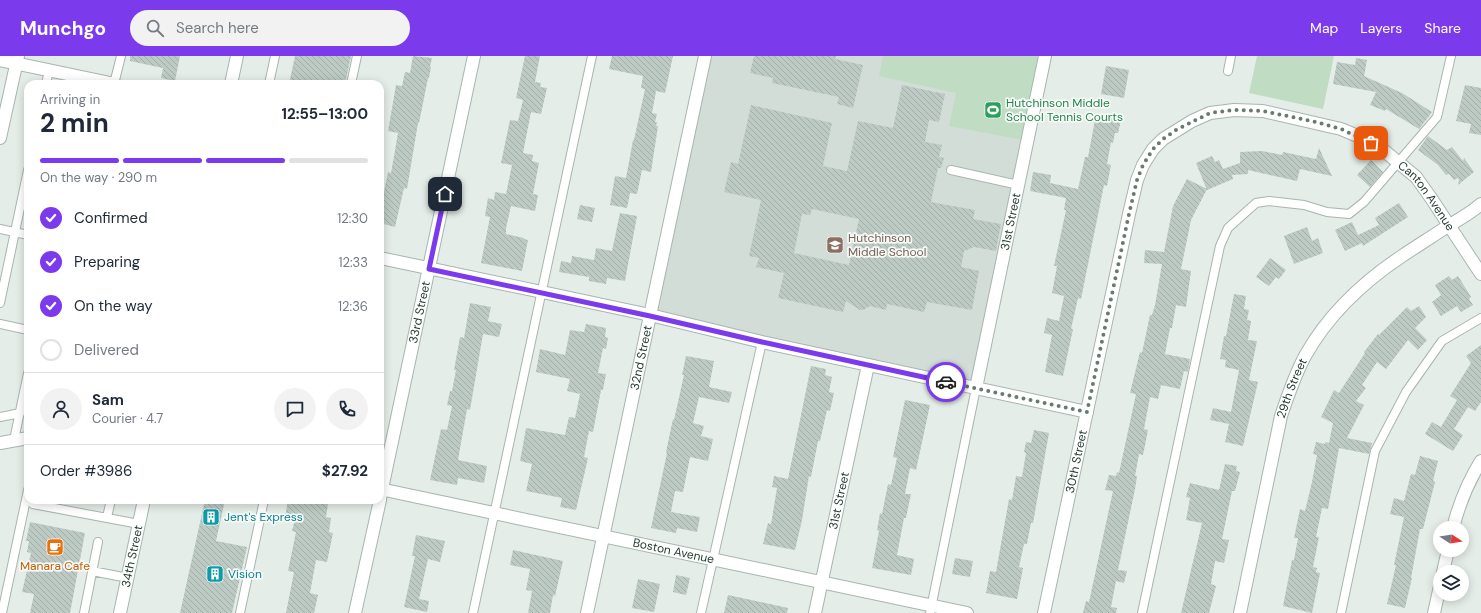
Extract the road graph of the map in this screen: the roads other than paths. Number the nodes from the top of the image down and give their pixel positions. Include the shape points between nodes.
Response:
1 (120, 56) edge
2 (237, 56) edge
3 (275, 56) edge
4 (357, 56) edge
5 (474, 56) edge
6 (592, 56) edge
7 (705, 56) edge
8 (1045, 56) edge
9 (1231, 56) edge
10 (1450, 56) edge
11 (0, 60) edge
12 (17, 60) edge
13 (49, 70) junction
14 (1228, 71) dead end
15 (47, 80) edge
16 (83, 80) edge
17 (116, 80) edge
18 (232, 80) edge
19 (270, 80) edge
20 (352, 80) edge
21 (0, 138) edge
22 (1153, 149) joint
23 (1399, 163) junction
24 (950, 170) dead end
25 (1019, 185) junction
26 (24, 189) edge
27 (1481, 204) edge
28 (1449, 225) junction
29 (0, 229) edge
30 (15, 232) junction
31 (24, 234) edge
32 (384, 259) edge
33 (429, 269) junction
34 (1481, 274) edge
35 (542, 292) junction
36 (0, 303) edge
37 (650, 316) junction
38 (1481, 318) edge
39 (0, 324) edge
40 (24, 329) edge
41 (762, 342) junction
42 (868, 365) junction
43 (976, 388) junction
44 (24, 392) edge
45 (1087, 412) junction
46 (20, 413) junction
47 (0, 417) edge
48 (24, 439) edge
49 (14, 440) junction
50 (0, 443) edge
51 (1481, 461) edge
52 (384, 476) edge
53 (384, 495) edge
54 (25, 504) edge
55 (33, 504) dead end
56 (110, 504) edge
57 (143, 504) edge
58 (263, 504) edge
59 (378, 504) edge
60 (495, 513) junction
61 (107, 517) junction
62 (1455, 521) edge
63 (139, 524) junction
64 (603, 537) junction
65 (98, 542) dead end
66 (712, 559) junction
67 (92, 571) junction
68 (128, 578) junction
69 (822, 582) junction
70 (1437, 601) edge
71 (931, 609) edge
72 (2, 613) edge
73 (84, 613) edge
74 (120, 613) edge
75 (240, 613) edge
76 (356, 613) edge
77 (474, 613) edge
78 (587, 613) edge
79 (701, 613) edge
80 (815, 613) edge
81 (967, 613) edge
82 (1044, 613) edge
83 (1142, 613) edge
84 (1240, 613) edge
85 (1341, 613) edge
86 (1434, 613) edge

1 - 17 lane
2 - 18 street
3 - 19 lane
4 - 20 lane
5 - 33 street, 33rd Street
6 - 35 lane
7 - 37 street, 32nd Street
8 - 25 street, 31st Street
9 - 14 lane
10 - 23 lane via 1437,117
11 - 12 street
12 - 13 street
12 - 21 street
13 - 15 lane
13 - 16 street
22 - 23 street, Canton Avenue via 1176,130 1210,113 1234,110 1263,111 1341,129 1382,149
22 - 45 street, 30th Street via 1137,180
23 - 28 street, Canton Avenue via 1416,177
23 - 83 lane via 1364,202 1349,214 1270,201 1256,203 1228,228 1220,246
24 - 25 lane
25 - 43 street, 31st Street
26 - 30 lane
27 - 28 street, 29th Street
28 - 34 street, Canton Avenue
28 - 84 street, 29th Street via 1371,279 1342,305 1322,329 1305,357 1291,386 1281,416
29 - 30 lane
30 - 31 lane
30 - 36 lane
32 - 33 street
33 - 35 street
33 - 52 street, 33rd Street
35 - 37 street
35 - 60 lane
37 - 41 street
37 - 64 street, 32nd Street
38 - 85 lane via 1442,341 1406,392 1375,452
39 - 40 lane
41 - 42 street
41 - 66 lane
42 - 43 street
42 - 69 street, 31st Street
43 - 45 street
43 - 71 lane
44 - 46 lane
45 - 82 street, 30th Street
46 - 47 lane
46 - 49 lane
48 - 49 street
49 - 50 street
51 - 62 street via 1466,488
53 - 60 street, Boston Avenue
54 - 72 lane
55 - 61 lane
56 - 61 lane
57 - 63 street, 34th Street
58 - 75 lane
59 - 76 street, 33rd Street
60 - 64 street, Boston Avenue
60 - 77 lane
61 - 63 lane
63 - 68 street, 34th Street
64 - 66 street, Boston Avenue
64 - 78 street, 32nd Street
65 - 67 lane
66 - 69 street, Boston Avenue
66 - 79 lane
67 - 68 lane
67 - 73 lane
68 - 74 street, 34th Street
69 - 71 street, Boston Avenue
69 - 80 street, 31st Street
70 - 86 street
71 - 81 street, Boston Avenue

